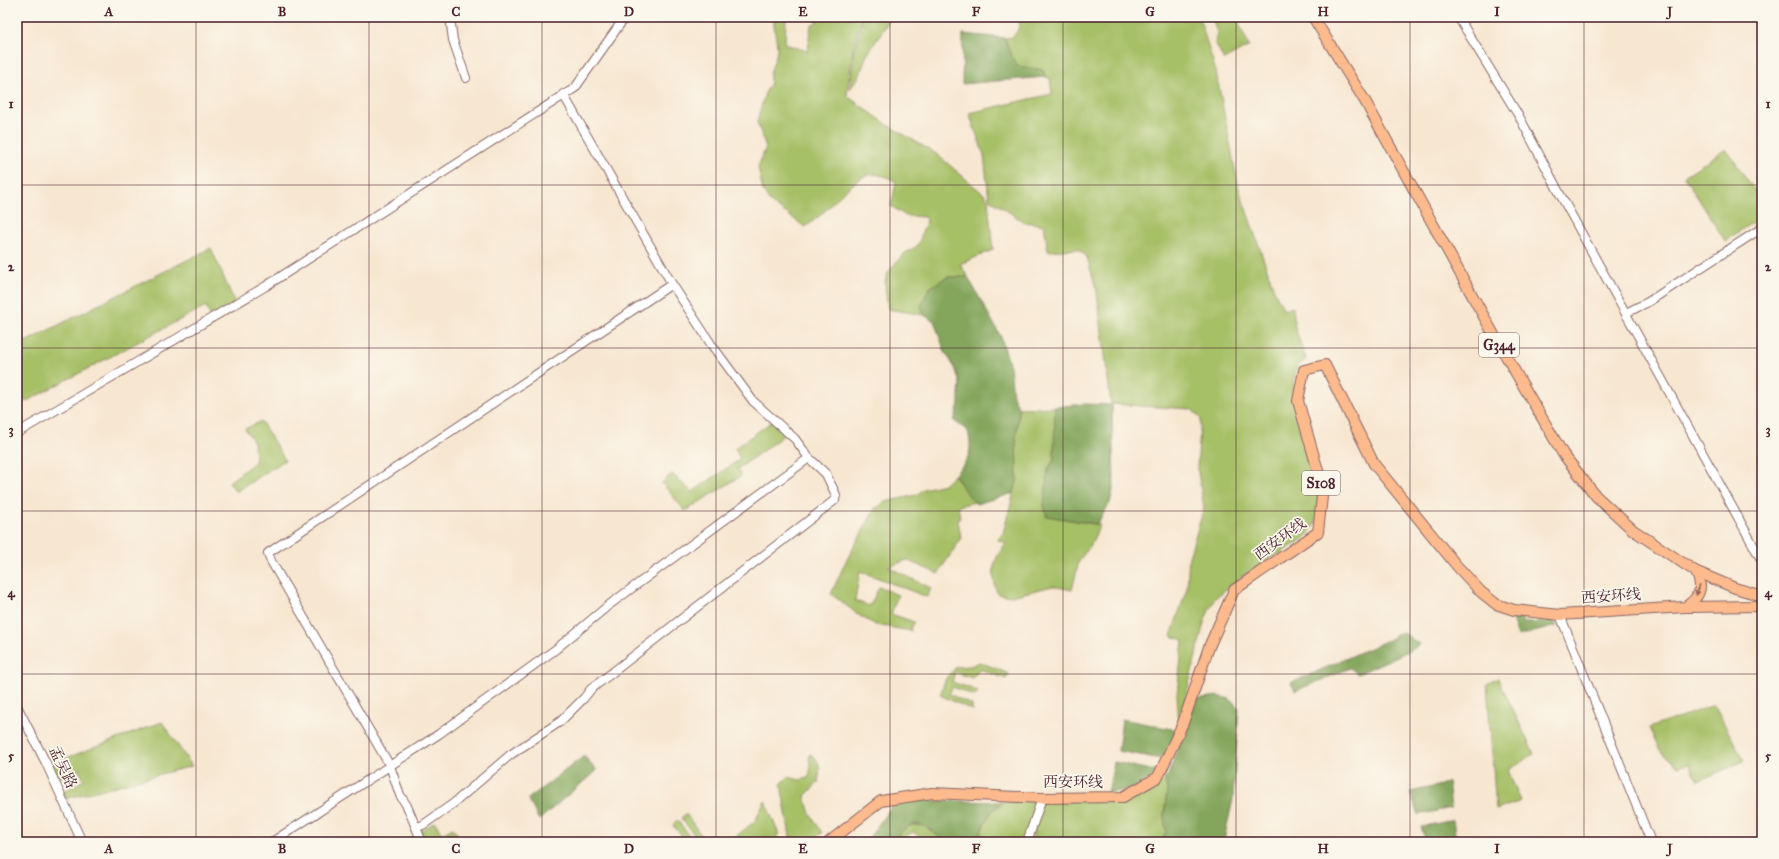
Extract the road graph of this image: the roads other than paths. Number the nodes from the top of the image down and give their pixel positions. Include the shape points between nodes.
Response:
1 (450, 17) edge
2 (625, 17) edge
3 (1313, 17) edge
4 (1458, 17) edge
5 (466, 78) dead end
6 (563, 94) junction
7 (1762, 228) edge
8 (672, 284) junction
9 (1626, 313) junction
10 (17, 433) edge
11 (809, 458) junction
12 (1762, 561) edge
13 (1695, 571) junction
14 (1762, 596) edge
15 (1762, 606) edge
16 (1685, 607) junction
17 (1560, 615) junction
18 (17, 706) edge
19 (390, 766) junction
20 (1042, 798) junction
21 (417, 827) junction
22 (82, 842) edge
23 (272, 842) edge
24 (422, 842) edge
25 (829, 842) edge
26 (1027, 842) edge
27 (1651, 842) edge

1 - 5 street via 453,40
2 - 6 street via 575,88
3 - 13 main road, G344 via 1365,101 1498,344 1563,454 1596,496 1633,530
4 - 9 street via 1520,118
6 - 8 street
6 - 10 street via 266,286
7 - 9 street via 1648,302
8 - 11 street via 711,344 753,401 795,439
8 - 19 street via 268,552
9 - 12 street
11 - 19 street via 609,605 556,649 439,734
11 - 21 street via 826,474 836,495 835,500 591,689 561,721 510,755 454,803
13 - 14 main road, G344
13 -> 16 main road via 1700,580 1700,589 1691,603
15 - 16 main road, 西安环线 / S108
16 - 17 main road, 西安环线 / S108
17 - 20 main road, 西安环线 / S108 via 1514,610 1496,604 1481,592 1374,464 1325,365 1304,370 1298,401 1322,488 1318,532 1234,590 1158,777 1123,797
17 - 27 street
18 - 22 street, 孟吴路
19 - 21 street via 400,795
19 - 23 street
20 - 25 main road, 西安环线 / S108 via 932,793 881,801
20 - 26 street
21 - 24 street

